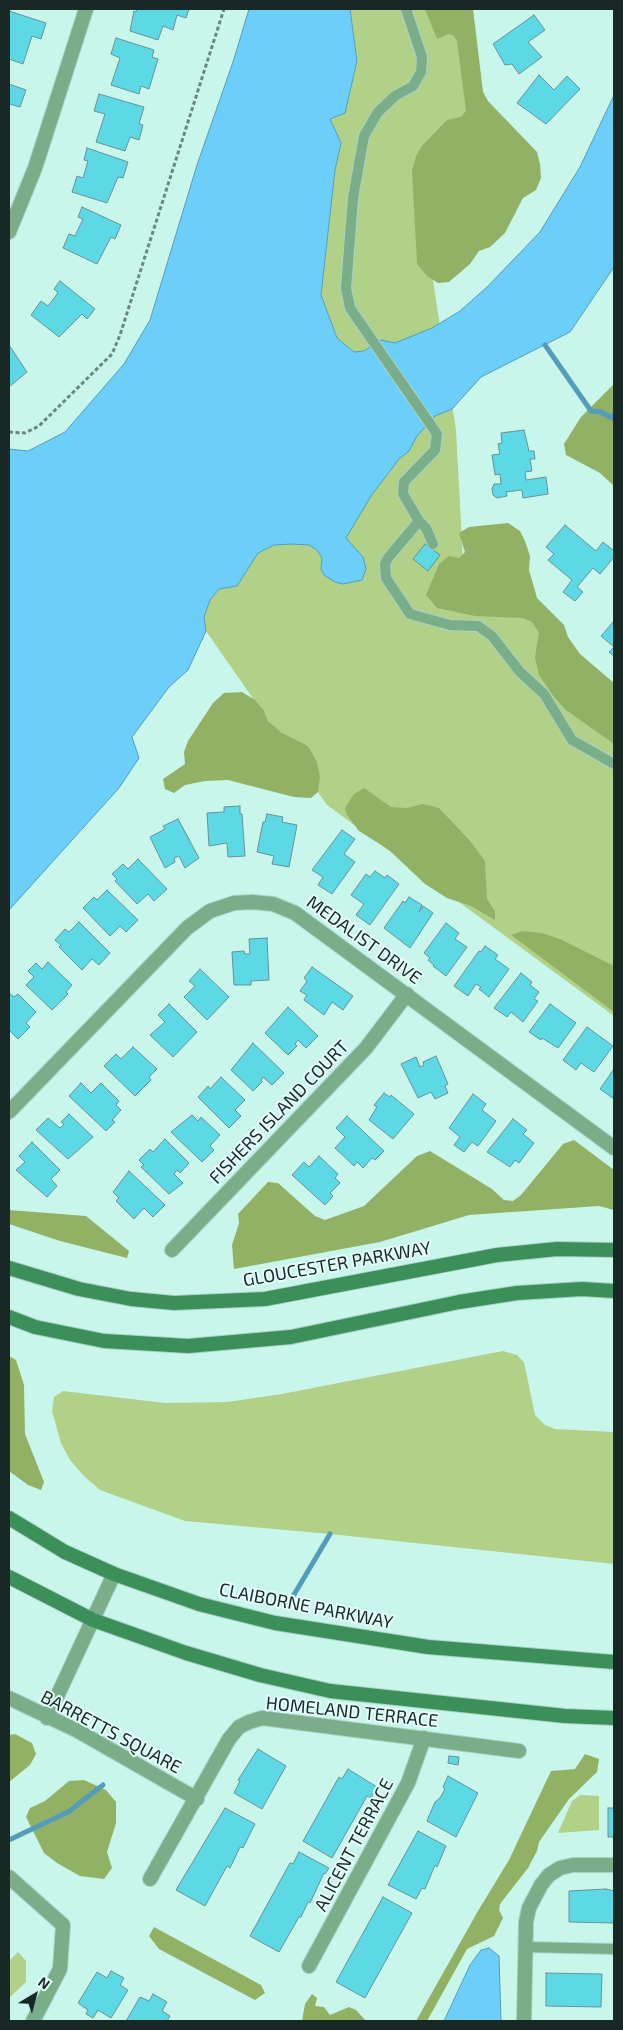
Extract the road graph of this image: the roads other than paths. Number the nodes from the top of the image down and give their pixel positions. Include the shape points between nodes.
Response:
1 (86, 9) edge
2 (406, 9) edge
3 (9, 232) edge
4 (419, 522) junction
5 (432, 544) dead end
6 (614, 764) edge
7 (407, 994) junction
8 (9, 1112) edge
9 (614, 1148) edge
10 (172, 1250) dead end
11 (614, 1250) edge
12 (9, 1268) edge
13 (614, 1291) edge
14 (9, 1317) edge
15 (9, 1518) edge
16 (114, 1574) junction
17 (9, 1577) edge
18 (93, 1620) junction
19 (614, 1662) edge
20 (9, 1698) edge
21 (47, 1718) junction
22 (614, 1718) edge
23 (424, 1738) junction
24 (519, 1751) dead end
25 (197, 1799) junction
26 (614, 1866) edge
27 (9, 1877) edge
28 (150, 1879) dead end
29 (525, 1947) junction
30 (614, 1949) edge
31 (310, 1966) dead end
32 (37, 2020) edge
33 (524, 2021) edge

1 - 3 street via 35,168
2 - 4 lane via 422,57 421,72 413,86 386,103 370,124 360,150 353,198 347,298 350,308 437,434 435,450 409,475 402,488
4 - 5 lane via 426,528
4 - 6 lane via 385,564 386,578 404,608 415,616 450,625 478,626 486,631 520,672 544,694 572,740
7 - 8 street, MEDALIST DRIVE via 295,913 272,904 234,903 210,911 187,928
7 - 9 street, MEDALIST DRIVE
7 - 10 street, FISHERS ISLAND COURT via 366,1048
11 - 12 main road, GLOUCESTER PARKWAY via 557,1249 497,1255 265,1299 174,1303 79,1289
13 - 14 main road via 582,1289 517,1293 291,1337 188,1346 104,1341 34,1326
15 - 16 main road, CLAIBORNE PARKWAY via 64,1552
16 - 18 street
16 - 19 main road, CLAIBORNE PARKWAY via 200,1604 275,1623 428,1647
17 - 18 main road
18 - 21 street
18 - 22 main road via 186,1654 330,1692
20 - 21 street, BARRETTS SQUARE
21 - 25 street, BARRETTS SQUARE via 78,1731
23 - 24 street, HOMELAND TERRACE
23 - 25 street, HOMELAND TERRACE via 262,1718 239,1727
23 - 31 street, ALICENT TERRACE via 408,1783
25 - 28 street, HOMELAND TERRACE
26 - 29 street via 573,1864 549,1875 528,1908
27 - 32 street via 63,1925 60,1969
29 - 30 lane
29 - 33 street

